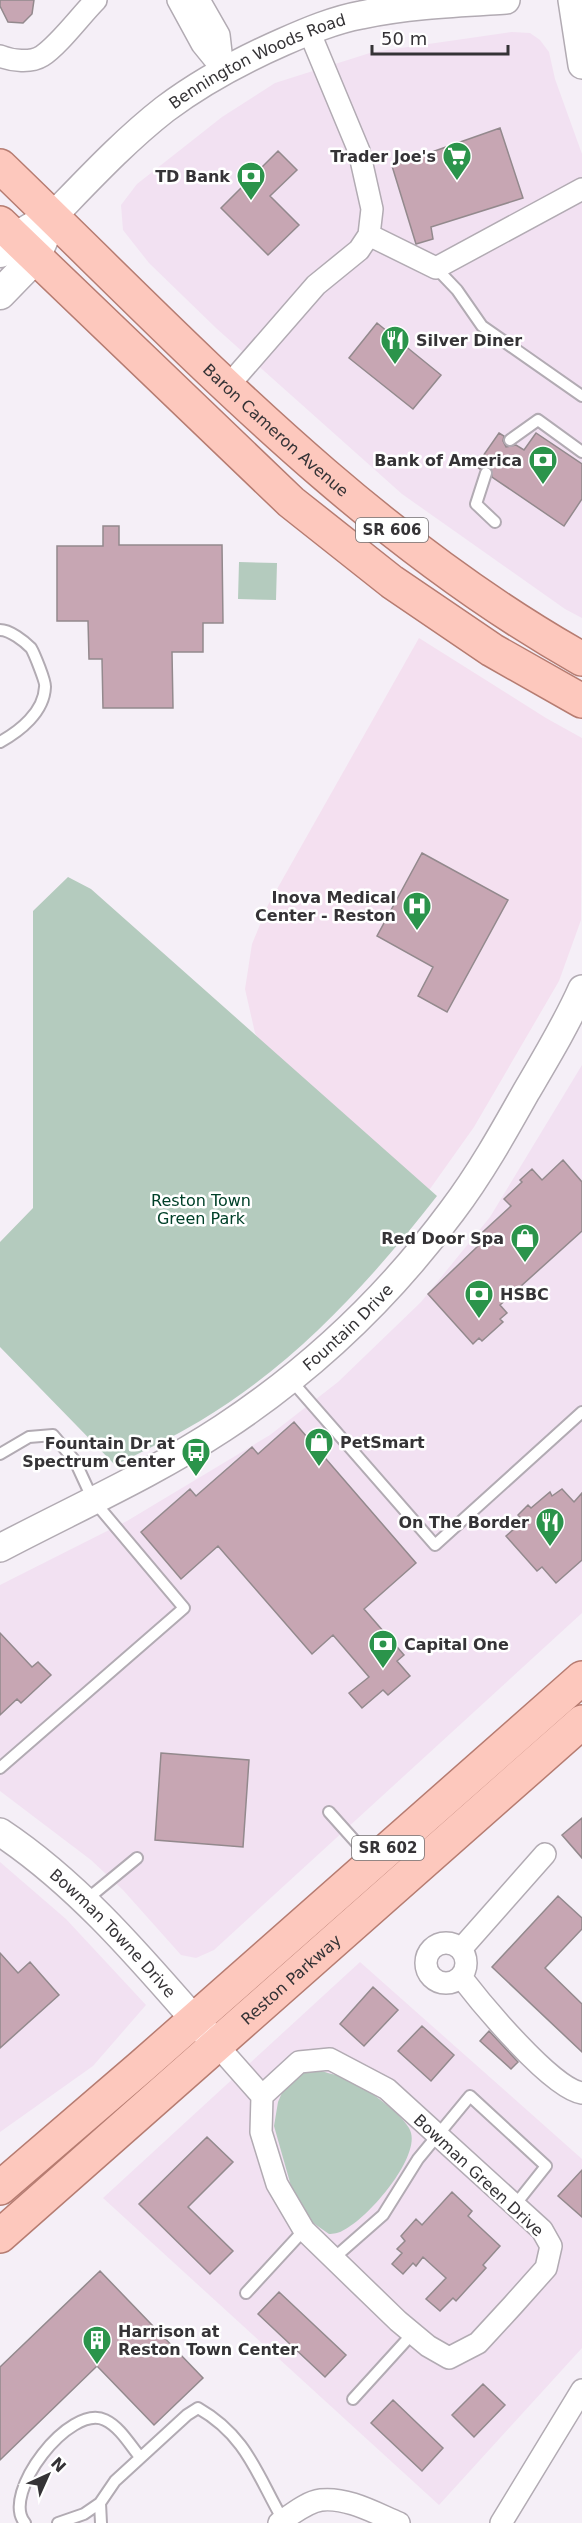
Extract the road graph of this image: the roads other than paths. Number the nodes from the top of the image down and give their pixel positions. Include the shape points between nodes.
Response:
1 (96, 0) edge
2 (178, 0) edge
3 (199, 0) edge
4 (506, 0) edge
5 (572, 0) edge
6 (309, 31) junction
7 (0, 56) edge
8 (582, 64) edge
9 (224, 70) junction
10 (0, 166) edge
11 (582, 189) edge
12 (52, 217) junction
13 (369, 235) junction
14 (12, 243) edge
15 (436, 268) junction
16 (0, 294) edge
17 (228, 386) junction
18 (582, 396) edge
19 (510, 440) dead end
20 (582, 452) edge
21 (486, 473) dead end
22 (495, 522) dead end
23 (0, 630) edge
24 (582, 659) edge
25 (582, 701) edge
26 (0, 742) edge
27 (582, 989) edge
28 (290, 1379) junction
29 (582, 1413) edge
30 (0, 1454) edge
31 (93, 1500) junction
32 (0, 1548) edge
33 (582, 1678) edge
34 (582, 1722) edge
35 (0, 1768) edge
36 (329, 1812) dead end
37 (0, 1832) edge
38 (545, 1854) dead end
39 (137, 1858) dead end
40 (373, 1862) junction
41 (85, 1901) junction
42 (461, 1949) junction
43 (461, 1977) junction
44 (194, 2019) junction
45 (216, 2044) junction
46 (582, 2093) edge
47 (262, 2096) junction
48 (437, 2136) junction
49 (0, 2188) edge
50 (515, 2205) junction
51 (304, 2230) junction
52 (0, 2236) edge
53 (334, 2258) junction
54 (246, 2293) dead end
55 (413, 2333) junction
56 (582, 2390) edge
57 (353, 2399) dead end
58 (141, 2457) junction
59 (100, 2503) junction
60 (281, 2522) edge
61 (25, 2523) edge
62 (58, 2523) edge
63 (101, 2523) edge
64 (399, 2523) edge
65 (501, 2523) edge

1 - 7 street via 43,55 31,60
2 - 9 street via 202,44
3 - 9 street via 219,35
4 - 6 street, Bennington Woods Road via 402,8 358,15
5 - 8 street
6 - 9 street, Bennington Woods Road
6 - 13 street via 359,151 372,209
9 - 12 street, Bennington Woods Road via 165,109 133,136
10 - 12 main road, Baron Cameron Avenue / SR 606
11 - 15 street
12 - 14 main road
12 - 17 main road, Baron Cameron Avenue / SR 606
13 - 15 street
13 - 17 street via 358,250 316,285
14 - 16 main road
14 - 25 main road, SR 606 via 291,502 392,582 492,650
15 - 18 lane via 482,326
17 - 24 main road, Baron Cameron Avenue / SR 606 via 331,482 415,549
19 - 20 lane via 538,420
21 - 22 lane via 476,504
23 - 26 lane via 7,630 32,649 46,686 37,711 17,733
27 - 28 street, Fountain Drive via 512,1117 453,1211 368,1309
28 - 29 lane via 435,1545
28 - 31 street, Fountain Drive via 213,1434
30 - 31 lane via 29,1437 53,1435 75,1461
31 - 32 street, Fountain Drive
31 - 35 lane via 184,1608
33 - 40 main road, Reston Parkway / SR 602
34 - 45 main road, Reston Parkway / SR 602
36 - 40 lane
37 - 41 street, Bowman Towne Drive via 26,1849
38 - 42 street
39 - 41 lane
40 - 44 main road, Reston Parkway / SR 602
41 - 44 street, Bowman Towne Drive
42 - 43 street via 466,1968
42 - 43 street via 441,1944 427,1958 433,1978 452,1982
43 - 46 street via 492,2017 550,2076
44 - 45 street, Bowman Towne Drive
44 - 49 main road, Reston Parkway / SR 602
45 - 47 street
45 - 52 main road, Reston Parkway / SR 602
47 - 48 street, Bowman Green Drive via 299,2062 330,2059 387,2089
47 - 51 street, Bowman Green Drive via 261,2132 277,2184
48 - 50 street, Bowman Green Drive
48 - 50 lane via 470,2096 546,2166
48 - 53 lane via 383,2215
50 - 55 street, Bowman Green Drive via 542,2230 551,2246 546,2268 478,2343 448,2358
51 - 53 street, Bowman Green Drive
51 - 54 lane
53 - 55 street, Bowman Green Drive
55 - 57 lane
56 - 65 street
58 - 59 lane via 115,2481
58 - 60 lane via 198,2408 215,2418 241,2444 261,2475
58 - 61 lane via 104,2419 87,2418 71,2425 21,2471 13,2509
59 - 62 lane via 84,2514
59 - 63 lane
60 - 64 street via 319,2500 358,2506

